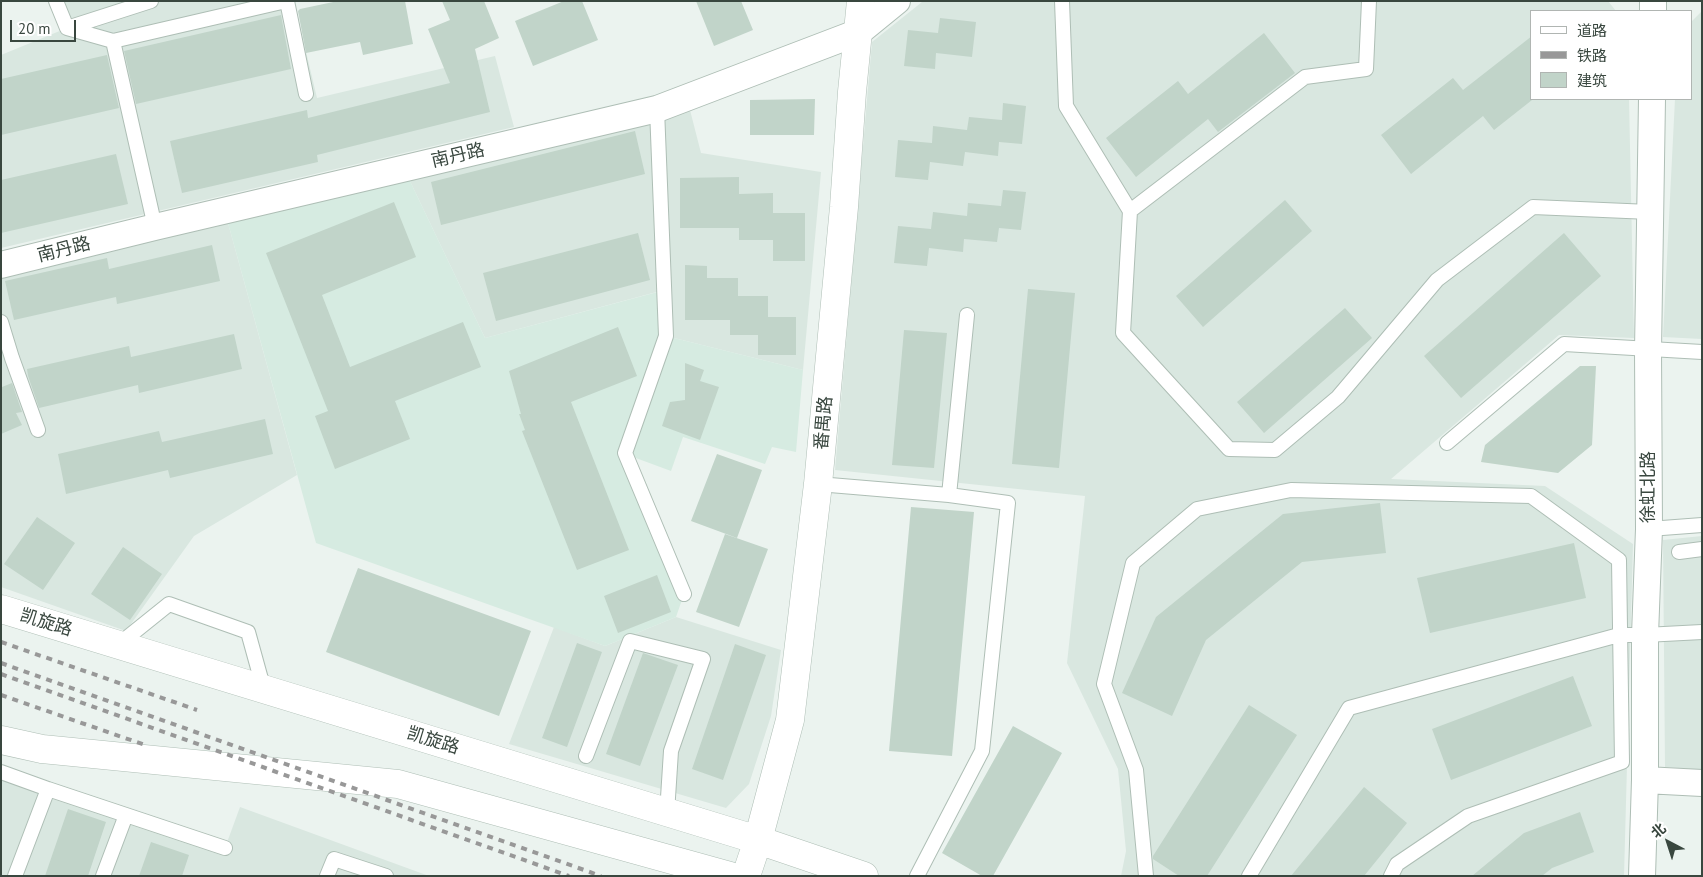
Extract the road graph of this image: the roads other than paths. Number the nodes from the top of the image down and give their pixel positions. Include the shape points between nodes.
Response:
1 (56, 1) edge
2 (151, 1) edge
3 (286, 1) edge
4 (861, 1) edge
5 (897, 1) edge
6 (1062, 1) edge
7 (1369, 1) edge
8 (67, 28) junction
9 (859, 32) junction
10 (114, 41) junction
11 (306, 94) dead end
12 (1652, 100) edge
13 (657, 109) junction
14 (1130, 211) junction
15 (1650, 212) junction
16 (155, 227) junction
17 (1, 265) edge
18 (967, 315) dead end
19 (1, 322) edge
20 (1648, 350) junction
21 (1702, 352) edge
22 (6, 360) edge
23 (38, 430) dead end
24 (1447, 443) dead end
25 (818, 484) junction
26 (949, 495) junction
27 (1702, 525) edge
28 (1649, 529) junction
29 (1702, 549) edge
30 (1679, 552) dead end
31 (684, 594) dead end
32 (1, 609) edge
33 (1702, 632) edge
34 (1632, 635) junction
35 (118, 645) junction
36 (264, 690) junction
37 (1, 740) edge
38 (586, 756) dead end
39 (1, 772) edge
40 (1645, 780) junction
41 (1702, 783) edge
42 (48, 789) junction
43 (667, 813) junction
44 (126, 815) junction
45 (758, 840) junction
46 (225, 848) dead end
47 (15, 876) edge
48 (103, 876) edge
49 (326, 876) edge
50 (386, 876) edge
51 (730, 876) edge
52 (746, 876) edge
53 (864, 876) edge
54 (917, 876) edge
55 (1146, 876) edge
56 (1249, 876) edge
57 (1391, 876) edge
58 (1642, 876) edge

1 - 8 lane
2 - 8 lane
3 - 10 lane
3 - 11 lane
4 - 9 street, 番禺路
5 - 9 street, 南丹路
6 - 14 lane via 1066,106
7 - 14 lane via 1366,69 1305,77
8 - 10 lane
9 - 13 street, 南丹路
9 - 25 street, 番禺路
10 - 16 lane
12 - 15 street, 徐虹北路
13 - 16 street, 南丹路
13 - 31 lane via 666,336 625,453
14 - 15 lane via 1123,333 1230,449 1275,450 1338,396 1437,280 1533,207
15 - 20 street, 徐虹北路
16 - 17 street, 南丹路
18 - 26 lane
19 - 22 lane
20 - 21 lane
20 - 24 lane via 1564,344
20 - 28 street, 徐虹北路
22 - 23 lane
25 - 26 lane
25 - 45 street, 番禺路 via 790,720
26 - 54 lane via 1008,503 982,751
27 - 28 lane
28 - 34 street, 徐虹北路
29 - 30 lane
32 - 35 street, 凯旋路
33 - 34 lane
34 - 40 street, 徐虹北路
34 - 55 lane via 1619,560 1531,496 1291,490 1197,510 1133,563 1104,684 1136,770
34 - 56 lane via 1350,708
34 - 57 lane via 1622,762 1468,816 1397,864
35 - 36 street, 凯旋路
35 - 36 lane via 169,604 248,632
36 - 43 street, 凯旋路
37 - 51 street via 42,749 398,784
38 - 43 lane via 630,641 704,659 671,751
39 - 42 lane
40 - 41 street
40 - 58 street, 徐虹北路
42 - 44 lane
42 - 47 lane
43 - 45 street, 凯旋路
44 - 46 lane
44 - 48 lane
45 - 52 street, 番禺路
45 - 53 street, 凯旋路
49 - 50 lane via 334,858

